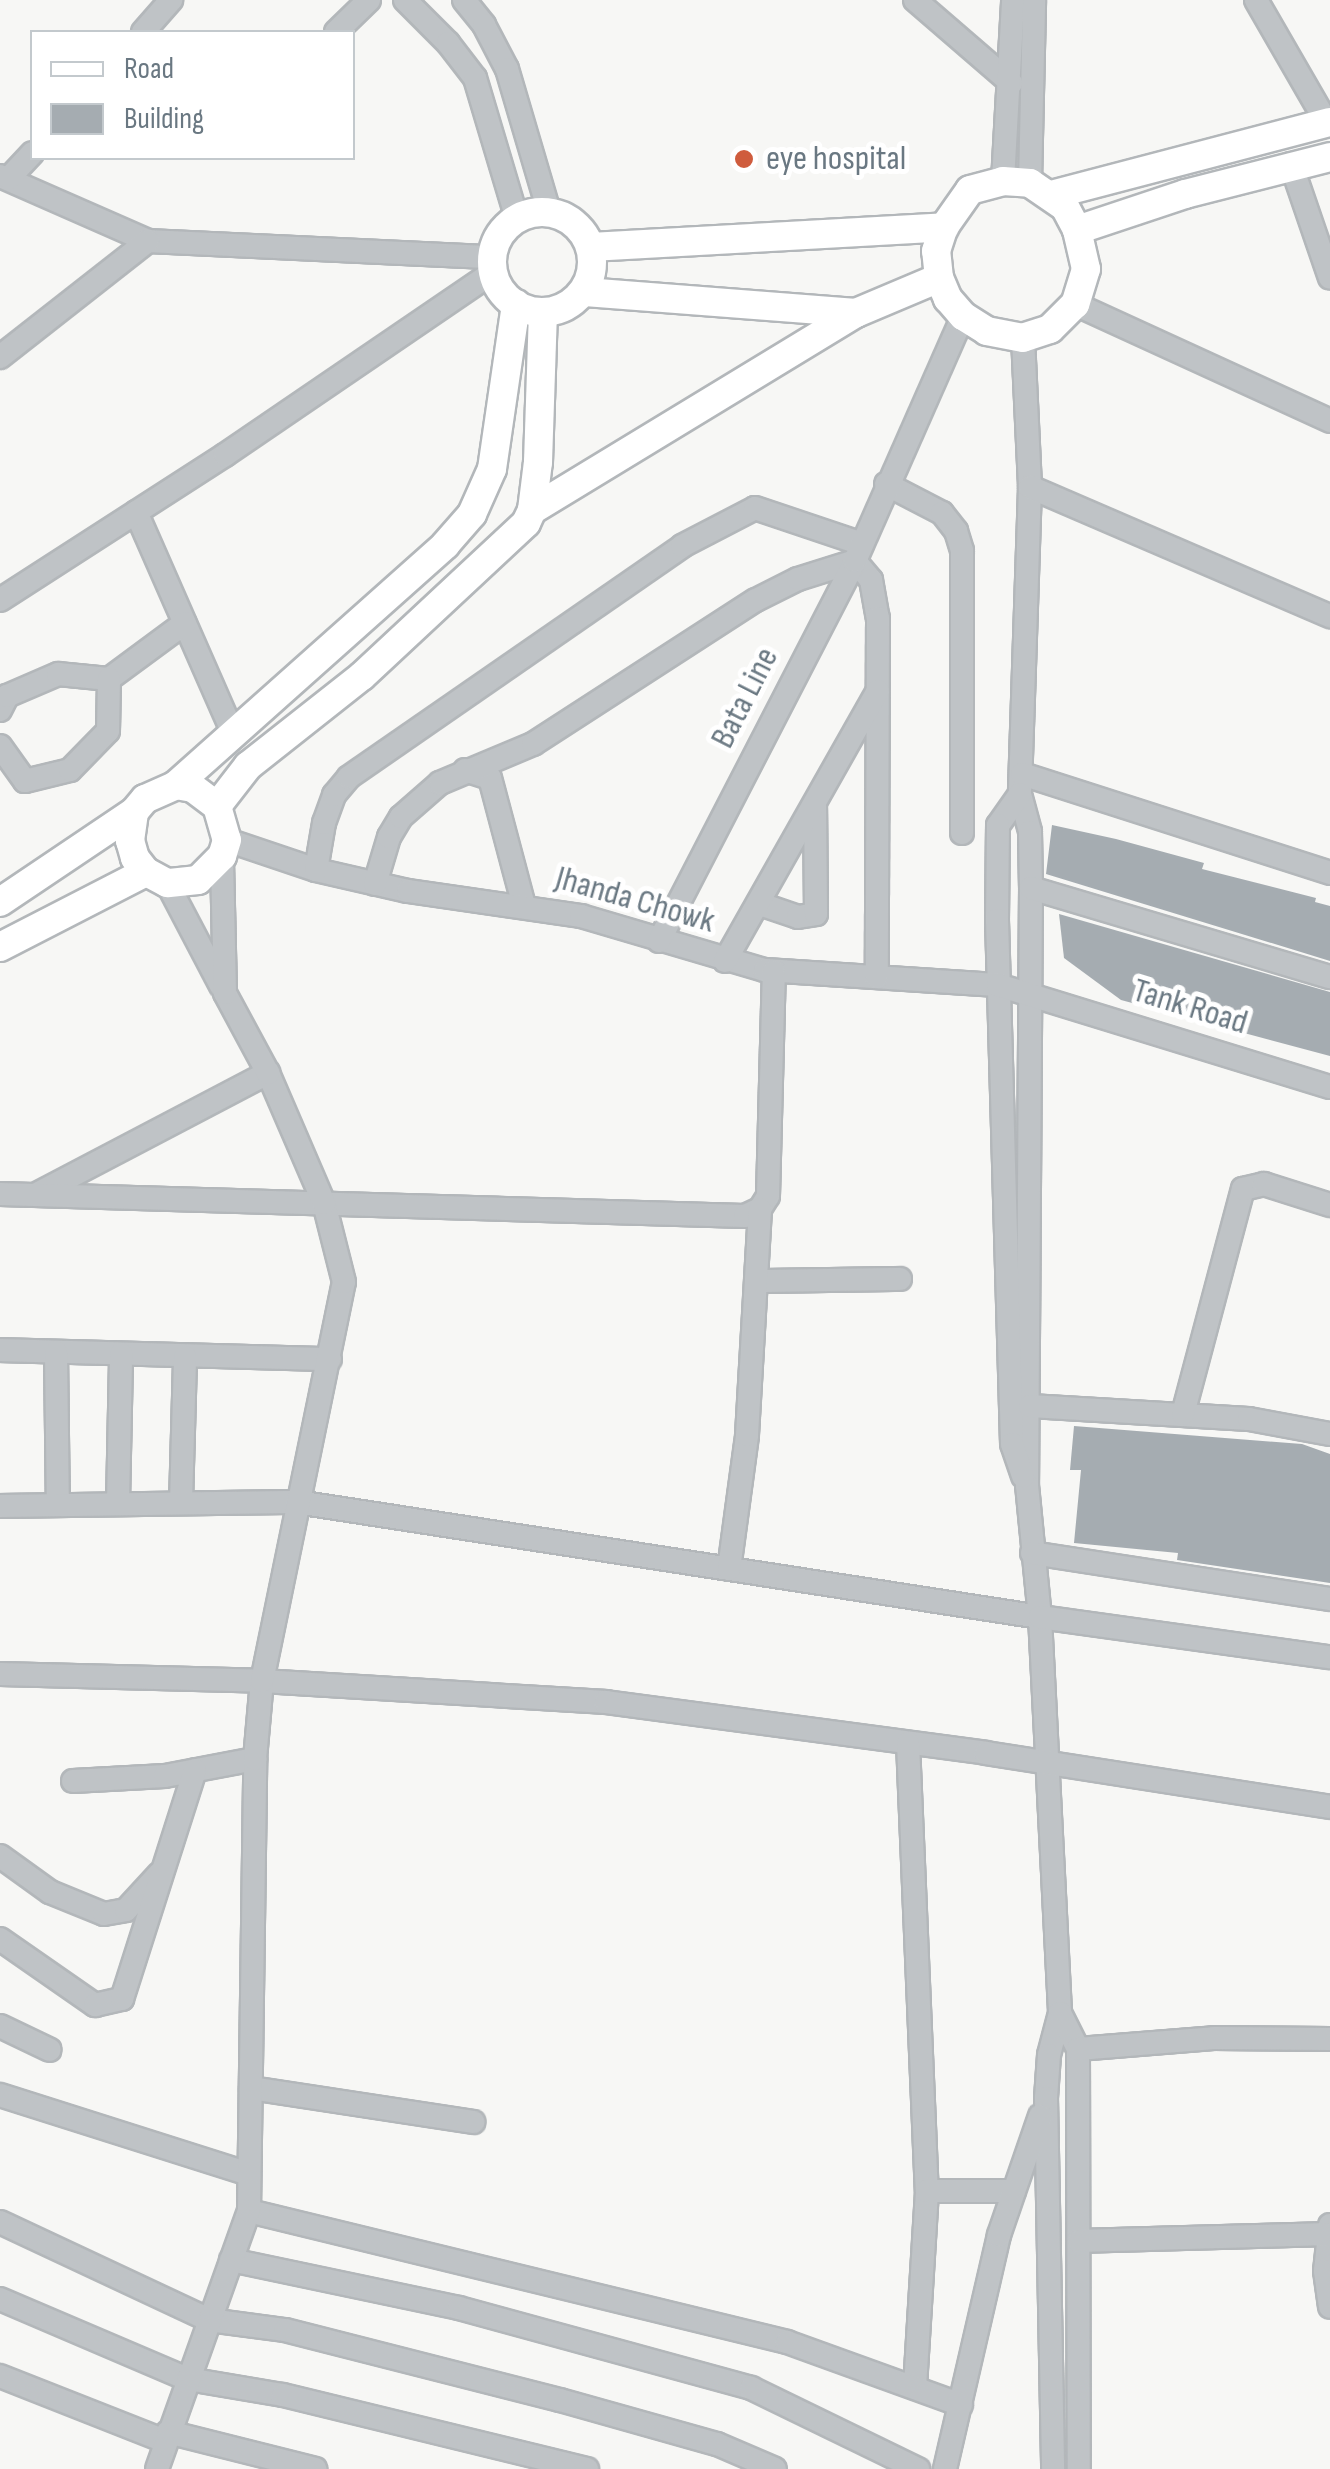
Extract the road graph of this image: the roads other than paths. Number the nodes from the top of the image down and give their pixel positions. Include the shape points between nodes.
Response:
1 (171, 0) edge
2 (370, 0) edge
3 (404, 0) edge
4 (464, 0) edge
5 (915, 0) edge
6 (1013, 0) edge
7 (1034, 0) edge
8 (1256, 0) edge
9 (145, 30) edge
10 (338, 30) edge
11 (1011, 83) junction
12 (1328, 122) edge
13 (30, 154) edge
14 (1330, 156) edge
15 (1291, 164) junction
16 (4, 177) edge
17 (1028, 186) junction
18 (550, 212) junction
19 (517, 218) junction
20 (944, 227) junction
21 (1078, 230) junction
22 (148, 241) junction
23 (591, 247) junction
24 (493, 265) junction
25 (938, 278) junction
26 (1330, 278) edge
27 (585, 292) junction
28 (516, 304) junction
29 (1075, 304) junction
30 (544, 312) junction
31 (856, 312) junction
32 (963, 316) junction
33 (1023, 338) junction
34 (0, 358) edge
35 (1330, 421) edge
36 (886, 484) junction
37 (1030, 487) junction
38 (532, 510) junction
39 (136, 512) junction
40 (858, 552) junction
41 (0, 600) edge
42 (1330, 616) edge
43 (185, 623) junction
44 (109, 679) junction
45 (878, 691) junction
46 (0, 710) edge
47 (234, 733) junction
48 (0, 746) edge
49 (465, 770) junction
50 (1021, 784) junction
51 (176, 785) junction
52 (815, 802) junction
53 (217, 806) junction
54 (134, 812) junction
55 (962, 833) dead end
56 (225, 848) junction
57 (316, 870) junction
58 (1330, 873) edge
59 (156, 877) junction
60 (374, 884) junction
61 (1031, 888) junction
62 (0, 902) edge
63 (760, 904) junction
64 (524, 906) junction
65 (659, 941) junction
66 (0, 947) edge
67 (726, 962) junction
68 (774, 971) junction
69 (877, 977) junction
70 (1330, 977) edge
71 (998, 985) junction
72 (225, 994) junction
73 (1030, 994) junction
74 (268, 1073) junction
75 (1330, 1087) edge
76 (0, 1194) edge
77 (36, 1194) junction
78 (324, 1204) junction
79 (1330, 1205) edge
80 (760, 1209) junction
81 (900, 1279) dead end
82 (758, 1280) junction
83 (0, 1350) edge
84 (56, 1352) junction
85 (121, 1354) junction
86 (185, 1357) junction
87 (330, 1360) junction
88 (1030, 1406) junction
89 (1183, 1414) junction
90 (1330, 1434) edge
91 (1027, 1485) junction
92 (182, 1502) junction
93 (297, 1502) junction
94 (118, 1503) junction
95 (58, 1505) junction
96 (0, 1506) edge
97 (1032, 1553) junction
98 (729, 1569) junction
99 (1330, 1599) edge
100 (1040, 1617) junction
101 (1330, 1657) edge
102 (0, 1674) edge
103 (262, 1680) junction
104 (908, 1742) junction
105 (255, 1760) junction
106 (1046, 1763) junction
107 (195, 1770) junction
108 (73, 1781) dead end
109 (1330, 1807) edge
110 (0, 1856) edge
111 (165, 1867) junction
112 (0, 1939) edge
113 (1060, 2013) junction
114 (0, 2026) edge
115 (1330, 2038) edge
116 (1078, 2049) junction
117 (50, 2050) dead end
118 (250, 2088) junction
119 (0, 2095) edge
120 (1046, 2098) junction
121 (473, 2122) dead end
122 (250, 2174) junction
123 (928, 2192) junction
124 (1014, 2192) junction
125 (249, 2211) junction
126 (0, 2222) edge
127 (1329, 2230) edge
128 (1079, 2241) junction
129 (231, 2260) junction
130 (0, 2299) edge
131 (1330, 2307) edge
132 (209, 2320) junction
133 (0, 2376) edge
134 (188, 2379) junction
135 (915, 2388) junction
136 (961, 2405) junction
137 (167, 2437) junction
138 (157, 2469) edge
139 (315, 2469) edge
140 (587, 2469) edge
141 (775, 2469) edge
142 (918, 2469) edge
143 (945, 2469) edge
144 (1053, 2469) edge
145 (1079, 2469) edge

1 - 9 street
2 - 10 street
3 - 19 street via 475,78
4 - 18 street via 508,69
5 - 11 street
6 - 11 street
7 - 17 street
8 - 12 street
11 - 17 street
12 - 17 main road
13 - 16 street
14 - 15 main road
15 - 21 main road
15 - 26 street
16 - 22 street
17 - 20 main road via 970,190
17 - 21 main road via 1065,207
18 - 19 main road
18 - 23 main road via 576,226
19 - 24 main road via 496,241
20 - 23 main road
20 - 25 main road via 936,251
21 - 29 main road via 1086,269
22 - 24 street
22 - 34 street
23 - 27 main road
24 - 28 main road via 502,292
24 - 39 street
25 - 31 main road
25 - 32 main road
27 - 30 main road
27 - 31 main road
28 - 30 main road
28 - 47 main road via 492,469 472,514
29 - 33 main road via 1050,329
29 - 35 street
30 - 38 main road
31 - 38 main road
32 - 33 main road via 987,331
32 - 36 street, Bata Line
33 - 37 street
36 - 40 street, Bata Line
36 - 55 street via 942,513 962,552
37 - 42 street
37 - 50 street
38 - 53 main road via 517,535 362,676 248,766
39 - 41 street
39 - 43 street
40 - 45 street via 876,597
40 - 49 street via 756,600 534,744
40 - 57 street via 755,508 682,546 348,777 324,823
40 - 65 street, Bata Line
43 - 44 street
43 - 47 street
44 - 46 street via 58,674 6,696
44 - 48 street via 108,731 70,770 25,782
45 - 52 street
45 - 69 street
47 - 51 main road
49 - 60 street via 401,817
49 - 64 street via 490,778
50 - 58 street
50 - 61 street
50 - 71 street via 998,825
51 - 53 main road via 193,788
51 - 54 main road via 159,789
52 - 63 street
52 - 63 street via 816,914 798,917
53 - 56 main road
54 - 59 main road via 130,841
54 - 62 main road
56 - 57 street, Jhanda Chowk
56 - 59 main road via 198,880
56 - 72 street
57 - 60 street, Jhanda Chowk
59 - 66 main road
59 - 72 street
60 - 64 street, Jhanda Chowk
61 - 70 street
61 - 73 street
63 - 67 street
64 - 65 street, Jhanda Chowk
65 - 67 street, Jhanda Chowk
67 - 68 street, Jhanda Chowk
68 - 69 street, Jhanda Chowk
68 - 80 street via 770,1184
69 - 71 street, Jhanda Chowk
71 - 73 street, Jhanda Chowk
71 - 91 street via 1012,1444
72 - 74 street
73 - 75 street, Tank Road
73 - 88 street
74 - 77 street
74 - 78 street
76 - 77 street
77 - 78 street
78 - 80 street via 745,1216
78 - 87 street via 344,1282
79 - 89 street via 1264,1184 1244,1189
80 - 82 street
81 - 82 street
82 - 98 street
83 - 84 street
84 - 85 street
84 - 95 street
85 - 86 street
85 - 94 street
86 - 87 street
86 - 92 street
87 - 93 street
88 - 89 street
88 - 91 street
89 - 90 street
91 - 97 street
92 - 93 street
92 - 94 street
93 - 98 street
93 - 103 street
94 - 95 street
95 - 96 street
97 - 99 street
97 - 100 street
98 - 100 street
100 - 101 street
100 - 106 street
102 - 103 street
103 - 104 street via 606,1702
103 - 105 street
104 - 106 street
104 - 123 street
105 - 107 street
105 - 118 street
106 - 109 street
106 - 113 street
107 - 108 street
107 - 111 street
110 - 111 street via 50,1892 104,1914 126,1910
111 - 112 street via 122,1999 95,2005
113 - 116 street
113 - 120 street
114 - 117 street
115 - 116 street via 1214,2038
116 - 128 street
118 - 121 street
118 - 122 street
119 - 122 street
120 - 124 street
120 - 144 street
122 - 125 street
123 - 124 street
123 - 135 street
124 - 136 street
125 - 129 street
125 - 135 street via 787,2342
126 - 132 street
127 - 128 street
127 - 131 street
128 - 145 street
129 - 132 street
129 - 142 street via 459,2308 751,2388
130 - 134 street
132 - 134 street
132 - 141 street via 285,2330 560,2400 717,2444
133 - 137 street
134 - 137 street
134 - 140 street via 283,2395
135 - 136 street
136 - 143 street
137 - 138 street
137 - 139 street

